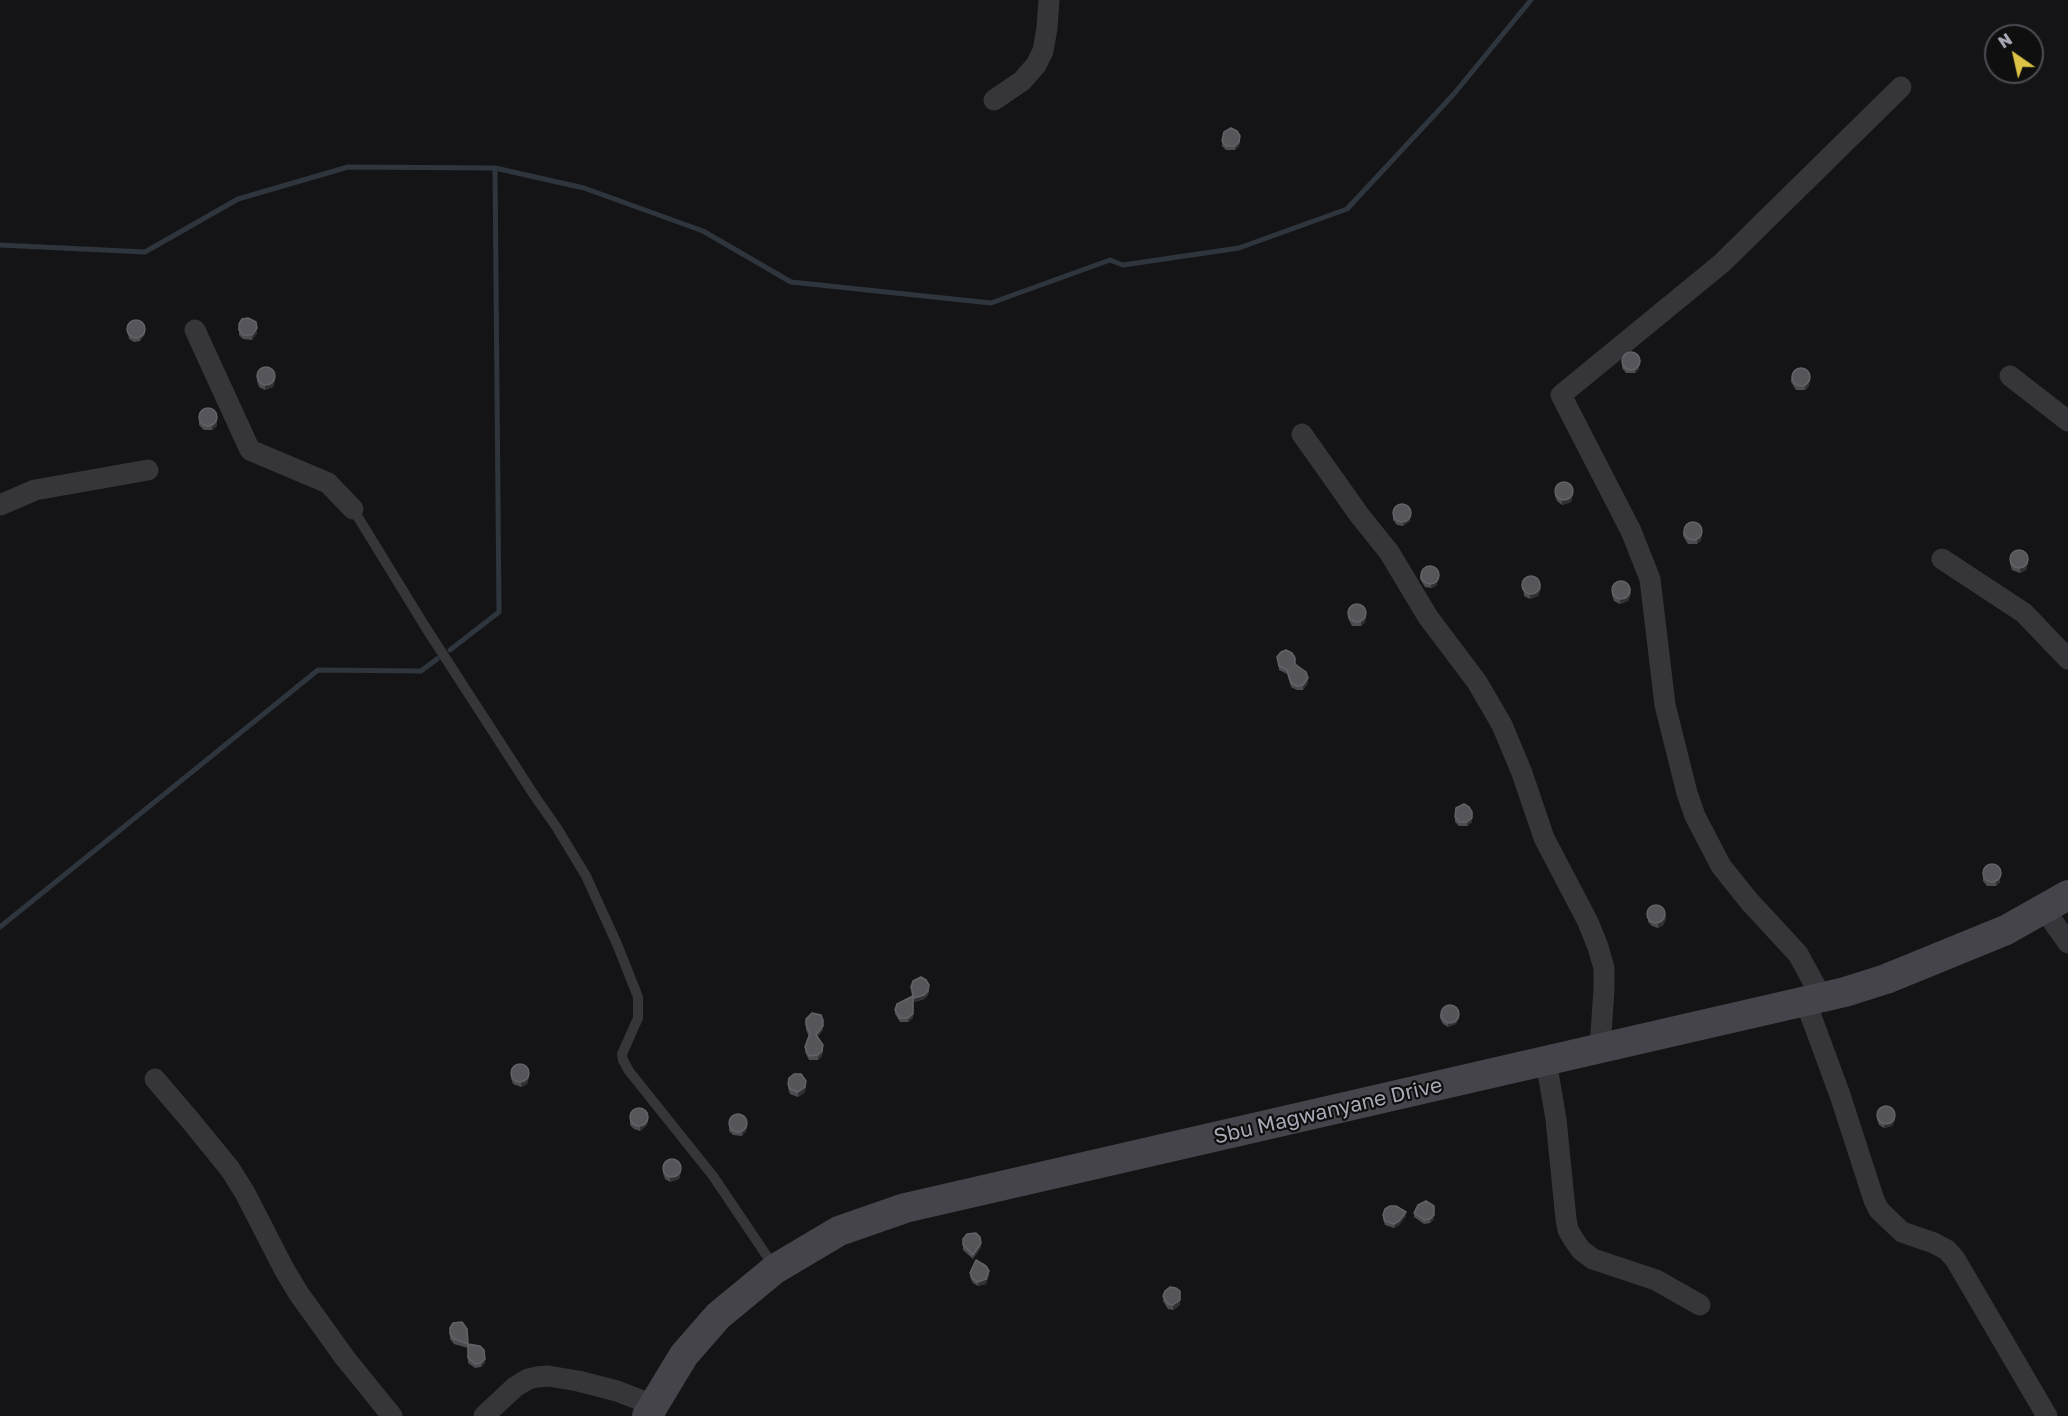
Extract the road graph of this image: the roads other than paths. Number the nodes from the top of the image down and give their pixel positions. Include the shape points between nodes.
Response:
1 (1048, 0) edge
2 (1901, 87) dead end
3 (994, 100) dead end
4 (195, 330) dead end
5 (2010, 375) dead end
6 (2068, 421) edge
7 (1302, 434) dead end
8 (148, 470) dead end
9 (0, 505) edge
10 (353, 509) joint
11 (1942, 559) dead end
12 (2068, 659) edge
13 (2056, 902) edge
14 (2068, 943) edge
15 (1813, 999) junction
16 (1600, 1048) junction
17 (1546, 1061) junction
18 (154, 1079) dead end
19 (775, 1269) junction
20 (1701, 1305) dead end
21 (650, 1410) edge
22 (392, 1416) edge
23 (484, 1416) edge
24 (2047, 1416) edge

1 - 3 street via 1043,51 1036,65 1022,81
2 - 15 street via 1722,263 1561,395 1631,531 1650,579 1665,705 1695,816 1721,866 1798,954
4 - 10 street via 250,450 328,483
5 - 6 street
7 - 16 street via 1389,552 1502,725 1544,838 1598,947 1604,968
8 - 9 street via 34,490
10 - 19 lane via 586,876 638,997 638,1018 622,1054 629,1071 713,1176
11 - 12 street via 2024,613
13 - 14 street
13 - 15 main road, Sbu Magwanyane Drive via 2006,930 1947,955 1886,979
15 - 16 main road, Sbu Magwanyane Drive
15 - 24 street via 1879,1210 1902,1232 1934,1243 1955,1259
16 - 17 main road, Sbu Magwanyane Drive
17 - 19 main road, Sbu Magwanyane Drive via 905,1208 839,1231
17 - 20 street via 1566,1219 1574,1240 1593,1259 1656,1280
18 - 22 street via 230,1169 299,1294
19 - 21 main road, Sbu Magwanyane Drive via 718,1316 684,1355
21 - 23 street via 617,1391 548,1376 528,1379

